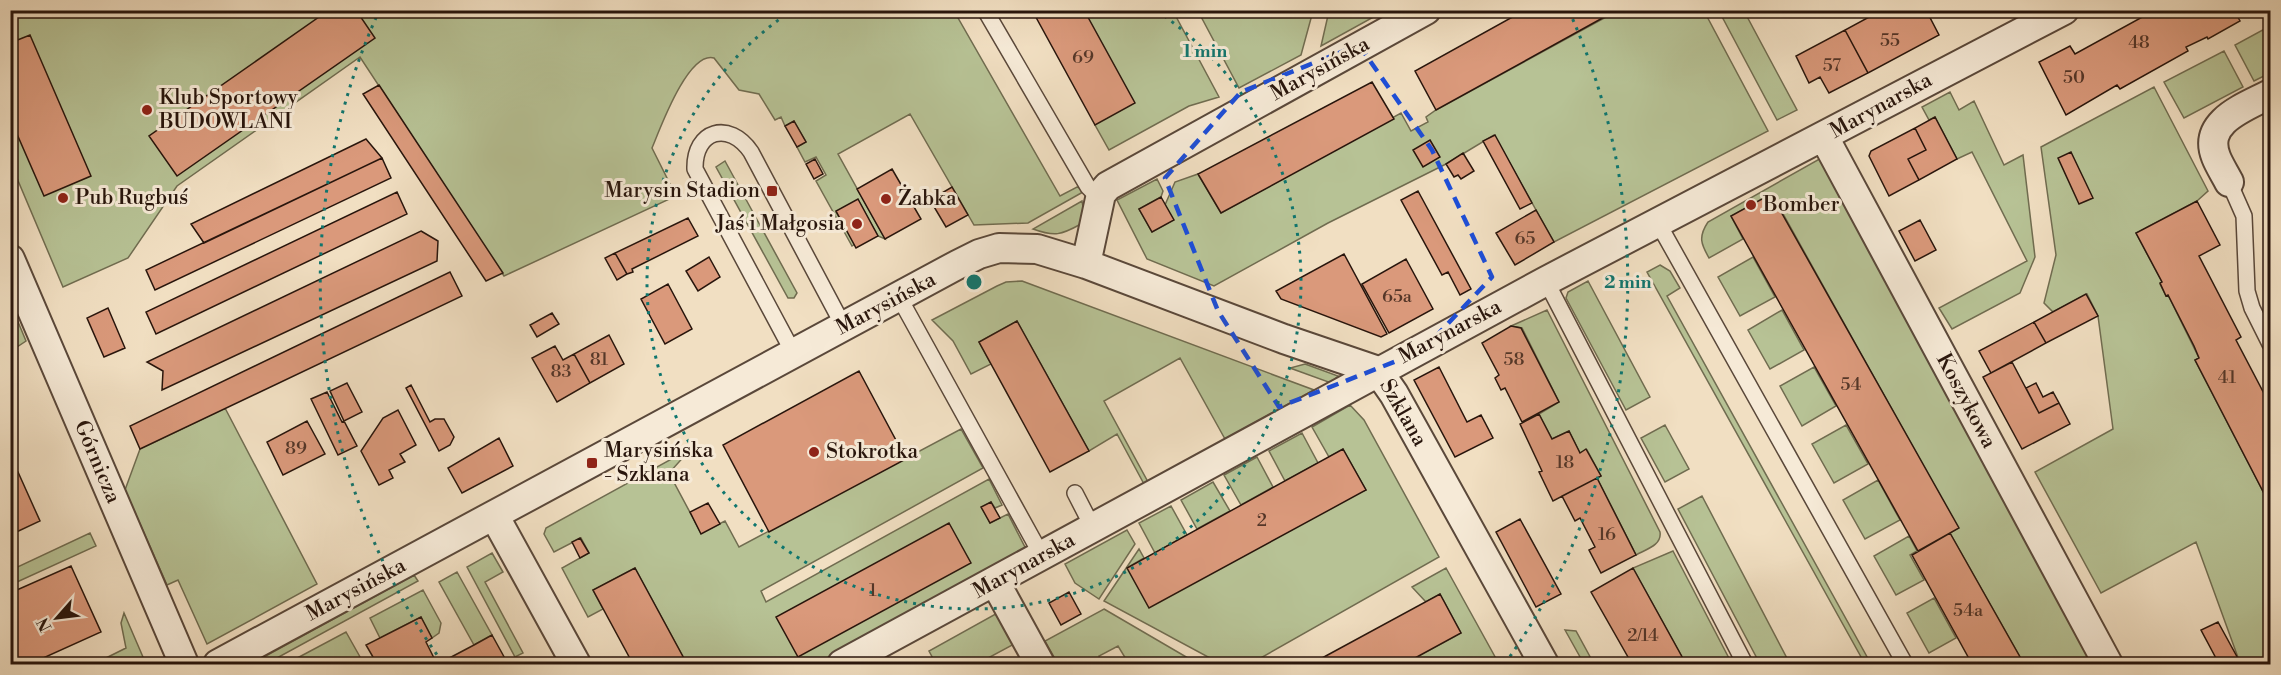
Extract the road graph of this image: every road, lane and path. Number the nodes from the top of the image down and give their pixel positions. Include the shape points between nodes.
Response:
1 (985, 10) edge
2 (1426, 10) edge
3 (2064, 10) edge
4 (2271, 94) edge
5 (1824, 137) junction
6 (2229, 182) joint
7 (1101, 195) junction
8 (1658, 223) junction
9 (10, 259) edge
10 (1086, 264) junction
11 (1546, 281) junction
12 (899, 297) junction
13 (844, 327) junction
14 (2271, 344) edge
15 (794, 354) junction
16 (1378, 371) junction
17 (1075, 493) dead end
18 (495, 517) junction
19 (1093, 528) junction
20 (1042, 556) junction
21 (995, 582) junction
22 (184, 664) edge
23 (218, 664) edge
24 (576, 664) edge
25 (842, 664) edge
26 (1040, 664) edge
27 (1544, 664) edge
28 (1745, 664) edge
29 (1905, 664) edge
30 (2108, 664) edge

1 - 7 lane via 1088,187
2 - 7 street, Marysińska via 1108,186
3 - 5 street, Marynarska
4 - 6 street via 2227,118 2217,128 2213,141 2215,156
5 - 8 street, Marynarska
5 - 30 street, Koszykowa
6 - 14 lane via 2244,216 2247,291
7 - 10 street
8 - 11 street, Marynarska
8 - 29 lane
9 - 22 street, Górnicza
10 - 12 street, Marysińska via 1037,249 999,248
10 - 16 street, Szklana
11 - 16 street, Marynarska
11 - 28 lane
12 - 13 street, Marysińska
12 - 20 lane
13 - 15 street, Marysińska
13 - 15 lane via 747,147 734,135 715,134 699,147 695,169
15 - 18 street, Marysińska
16 - 19 street, Marynarska
16 - 27 street, Szklana
17 - 19 lane
18 - 23 street, Marysińska
18 - 24 street
19 - 20 street, Marynarska
20 - 21 street, Marynarska
21 - 25 street, Marynarska
21 - 26 street

